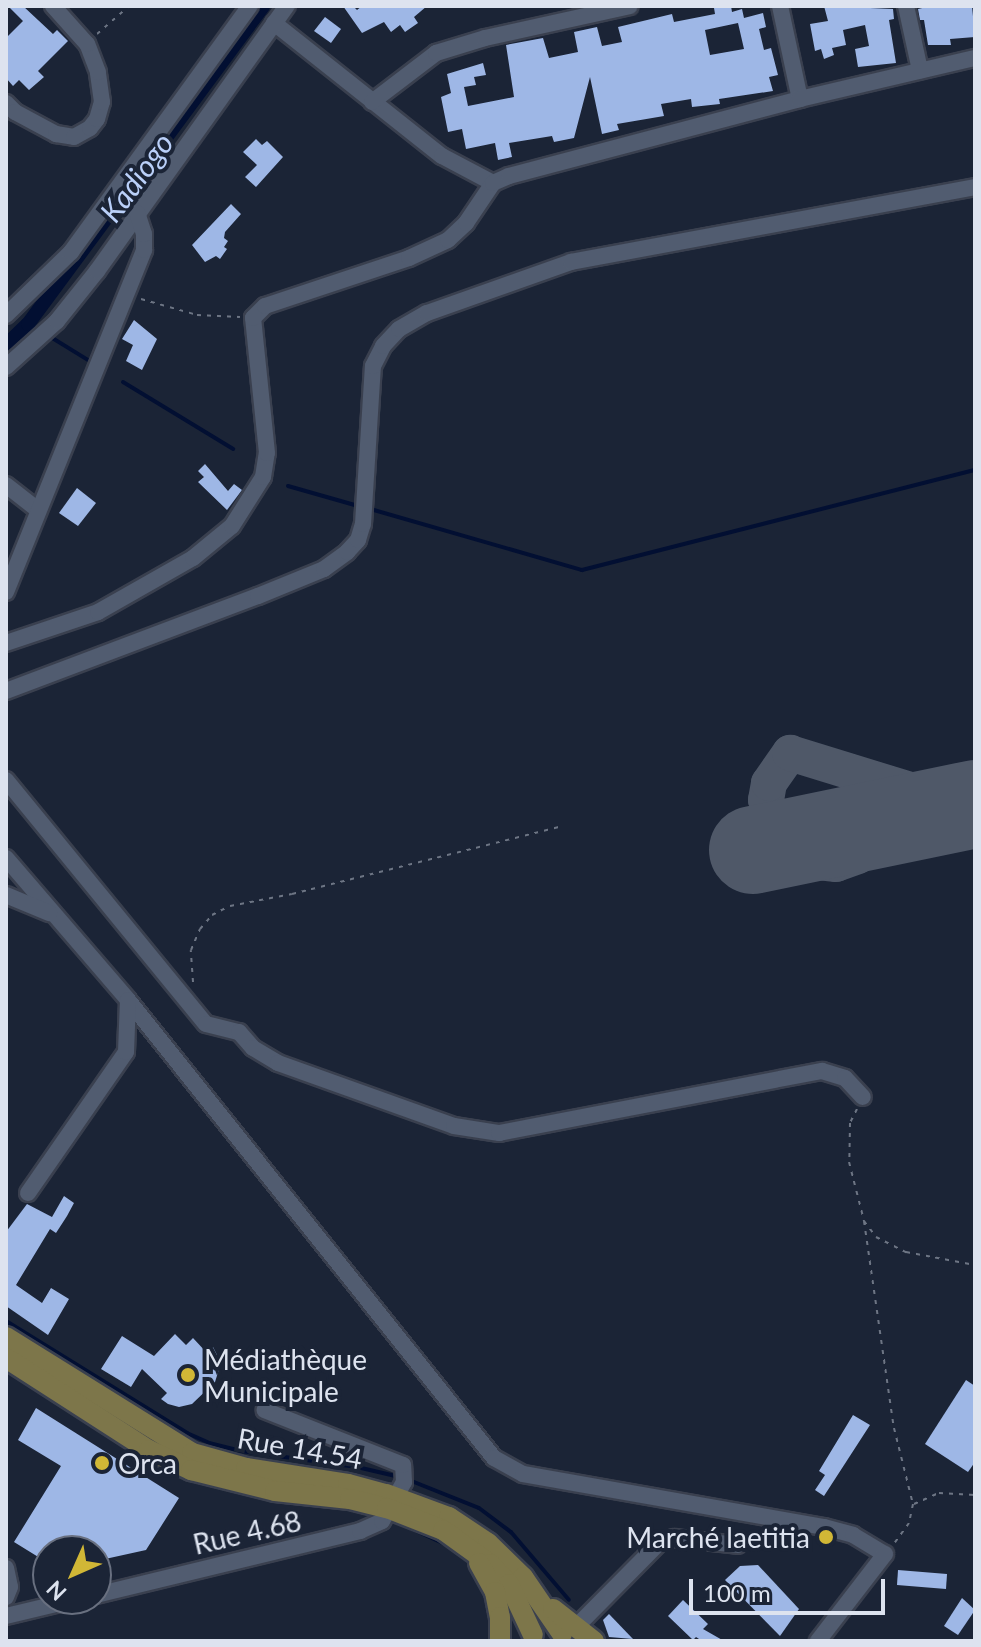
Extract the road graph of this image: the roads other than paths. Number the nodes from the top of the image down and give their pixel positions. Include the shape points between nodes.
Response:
1 (53, 6) edge
2 (250, 6) edge
3 (287, 6) edge
4 (630, 6) edge
5 (780, 6) edge
6 (906, 6) edge
7 (274, 23) junction
8 (975, 58) edge
9 (920, 70) junction
10 (800, 99) junction
11 (372, 102) junction
12 (10, 107) edge
13 (493, 183) junction
14 (975, 187) edge
15 (137, 213) junction
16 (6, 315) edge
17 (6, 367) edge
18 (6, 485) edge
19 (38, 510) junction
20 (6, 592) edge
21 (6, 643) edge
22 (6, 691) edge
23 (6, 780) edge
24 (6, 858) edge
25 (6, 895) edge
26 (51, 913) junction
27 (128, 1000) junction
28 (863, 1097) road end
29 (28, 1193) dead end
30 (6, 1337) edge
31 (6, 1358) edge
32 (264, 1410) dead end
33 (398, 1490) junction
34 (465, 1543) junction
35 (738, 1545) dead end
36 (6, 1568) edge
37 (112, 1591) edge
38 (6, 1597) edge
39 (32, 1610) edge
40 (6, 1616) edge
41 (569, 1637) edge
42 (531, 1638) edge
43 (500, 1641) edge
44 (594, 1641) edge
45 (818, 1641) edge

1 - 12 street via 87,44 102,102 90,128 74,137 56,134
2 - 16 street via 71,252
3 - 7 street
4 - 11 street via 436,53
5 - 10 street
6 - 9 street
7 - 11 street
7 - 15 street
8 - 9 street
9 - 10 street
10 - 13 street
11 - 13 street via 442,156
13 - 21 street via 448,240 265,306 253,318 267,453 263,477 232,526 193,558 98,612
14 - 22 street via 571,262 427,313 399,329 373,366 363,524 353,546 324,569
15 - 17 street via 57,321
15 - 19 street via 144,250
18 - 19 street
19 - 20 street
23 - 28 street via 206,1024 239,1032 278,1063 454,1126 499,1133 822,1071 845,1078
24 - 26 street
25 - 26 street
26 - 27 street
27 - 29 street via 126,1052
27 - 45 street via 494,1458 523,1474 824,1527 853,1535 885,1554
30 - 33 main road, Rue 14.54 via 192,1453 246,1468
31 - 33 main road, Rue 14.54 via 149,1450 191,1470 249,1486
32 - 33 street via 403,1465
33 - 34 main road, Rue 14.54
33 - 37 street, Rue 4.68 via 382,1521 360,1531
33 - 41 main road, Rue 14.54 via 477,1534 533,1588
34 - 42 main road, Rue 14.54 via 509,1584
34 - 43 main road via 495,1592
35 - 41 street via 674,1538 660,1542
36 - 38 street
39 - 40 street
41 - 42 main road via 546,1630
41 - 44 main road

